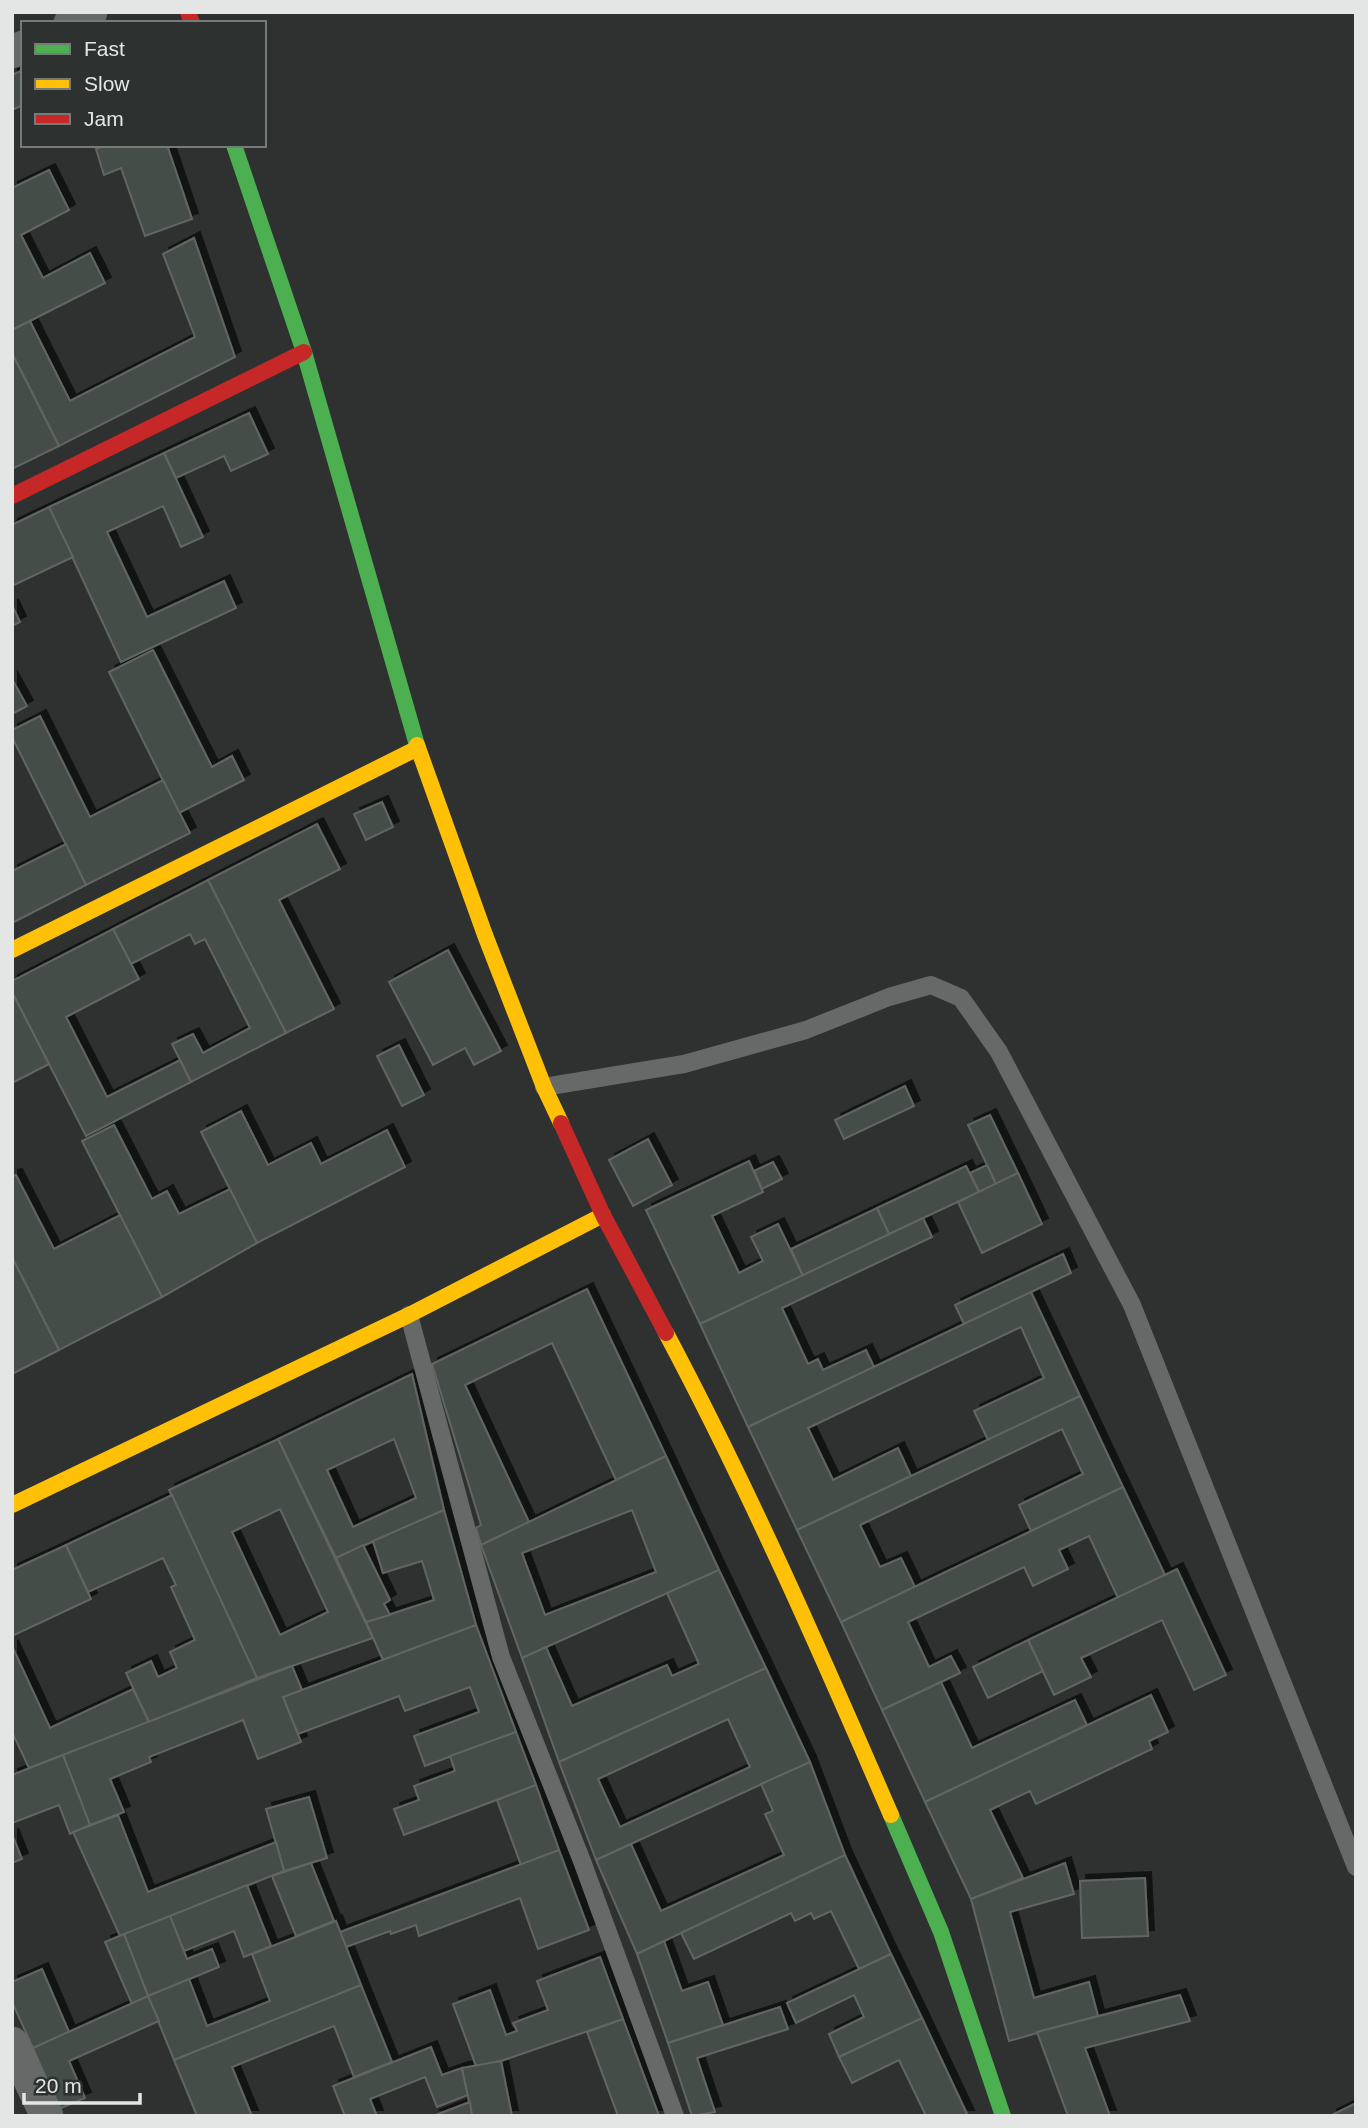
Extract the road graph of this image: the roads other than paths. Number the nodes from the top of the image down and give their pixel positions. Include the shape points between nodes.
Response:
1 (91, 12) edge
2 (74, 21) edge
3 (235, 147) edge
4 (304, 352) junction
5 (12, 496) edge
6 (418, 748) junction
7 (12, 950) edge
8 (544, 1087) junction
9 (603, 1215) junction
10 (409, 1315) junction
11 (12, 1506) edge
12 (1356, 1867) edge
13 (12, 2043) edge
14 (47, 2116) edge
15 (675, 2116) edge
16 (1003, 2116) edge

1 - 2 street
3 - 4 street
4 - 5 street
4 - 6 street
6 - 7 street
6 - 8 street
8 - 9 street
8 - 12 lane via 684,1064 806,1030 931,985 961,998 999,1052 1132,1305
9 - 10 street
9 - 16 street via 702,1401 842,1702 941,1932
10 - 11 street
10 - 15 lane via 501,1657
13 - 14 street

